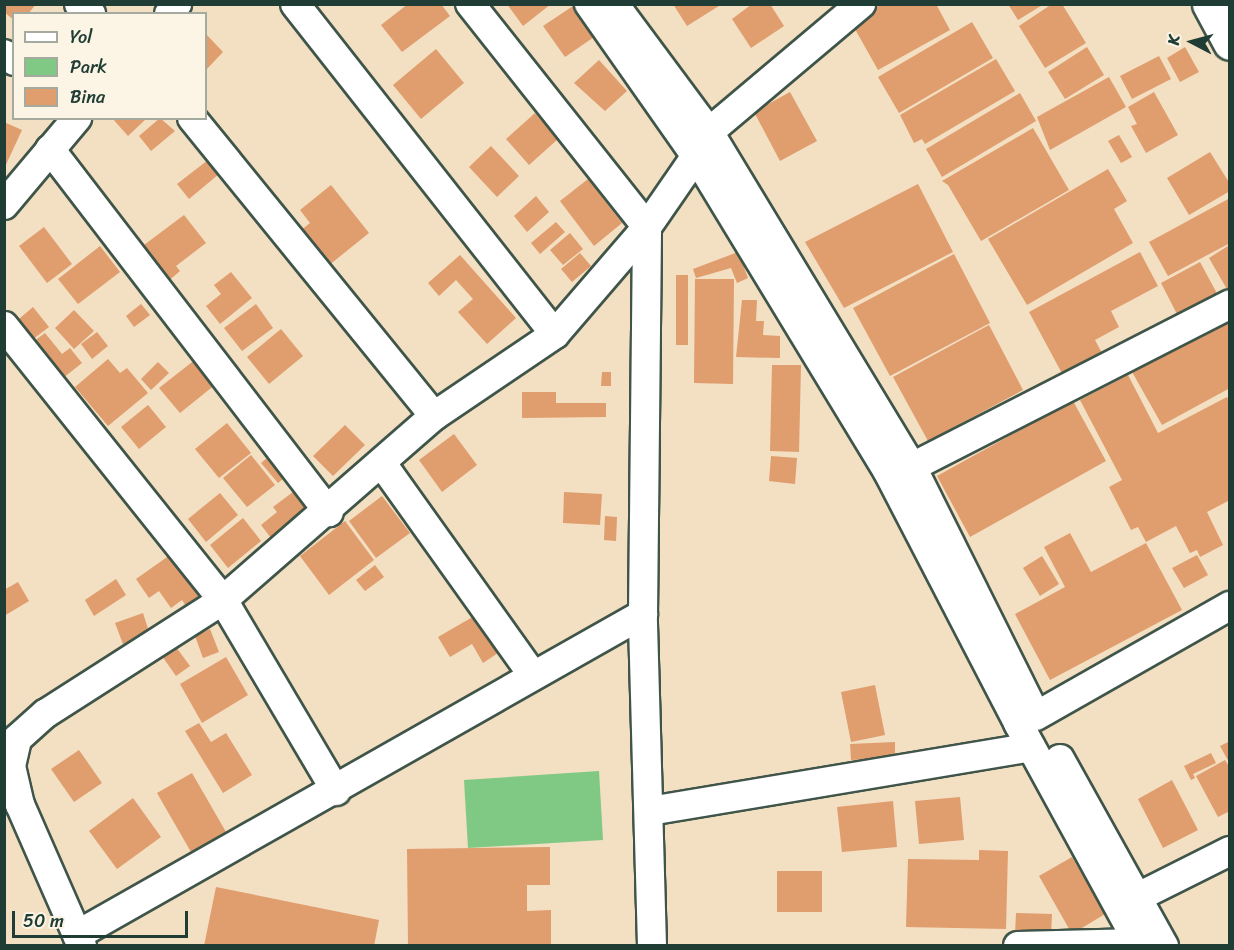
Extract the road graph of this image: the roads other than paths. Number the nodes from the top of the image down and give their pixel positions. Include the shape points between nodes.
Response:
1 (295, 4) edge
2 (470, 4) edge
3 (589, 4) edge
4 (614, 4) edge
5 (861, 4) edge
6 (1209, 4) edge
7 (1230, 44) edge
8 (75, 120) edge
9 (194, 120) edge
10 (702, 144) junction
11 (50, 149) junction
12 (4, 205) edge
13 (647, 227) junction
14 (1230, 304) edge
15 (4, 326) edge
16 (555, 334) junction
17 (434, 416) junction
18 (383, 465) junction
19 (912, 467) junction
20 (328, 512) junction
21 (223, 600) junction
22 (1230, 606) edge
23 (643, 614) junction
24 (533, 675) junction
25 (1036, 716) junction
26 (1032, 747) junction
27 (336, 791) junction
28 (650, 811) junction
29 (1230, 852) edge
30 (1138, 897) junction
31 (79, 940) edge
32 (652, 945) edge
33 (1018, 945) edge
34 (1148, 945) edge

1 - 16 street
2 - 13 street
3 - 10 street
4 - 10 street
5 - 10 street
6 - 7 main road
8 - 11 street
9 - 17 street
10 - 13 street
10 - 19 street
10 - 26 street via 888,472
11 - 12 street
11 - 20 street
13 - 16 street
13 - 23 street
14 - 19 street
15 - 21 street
16 - 17 street
17 - 18 street
18 - 20 street
18 - 24 street
19 - 25 street
20 - 21 street
21 - 27 street
21 - 31 street via 45,714 17,739 11,766 20,805
22 - 25 street
23 - 24 street
23 - 28 street
24 - 27 street
25 - 30 street
26 - 28 street
26 - 34 street
27 - 31 street
28 - 32 street
29 - 30 street
30 - 34 street
33 - 34 street

